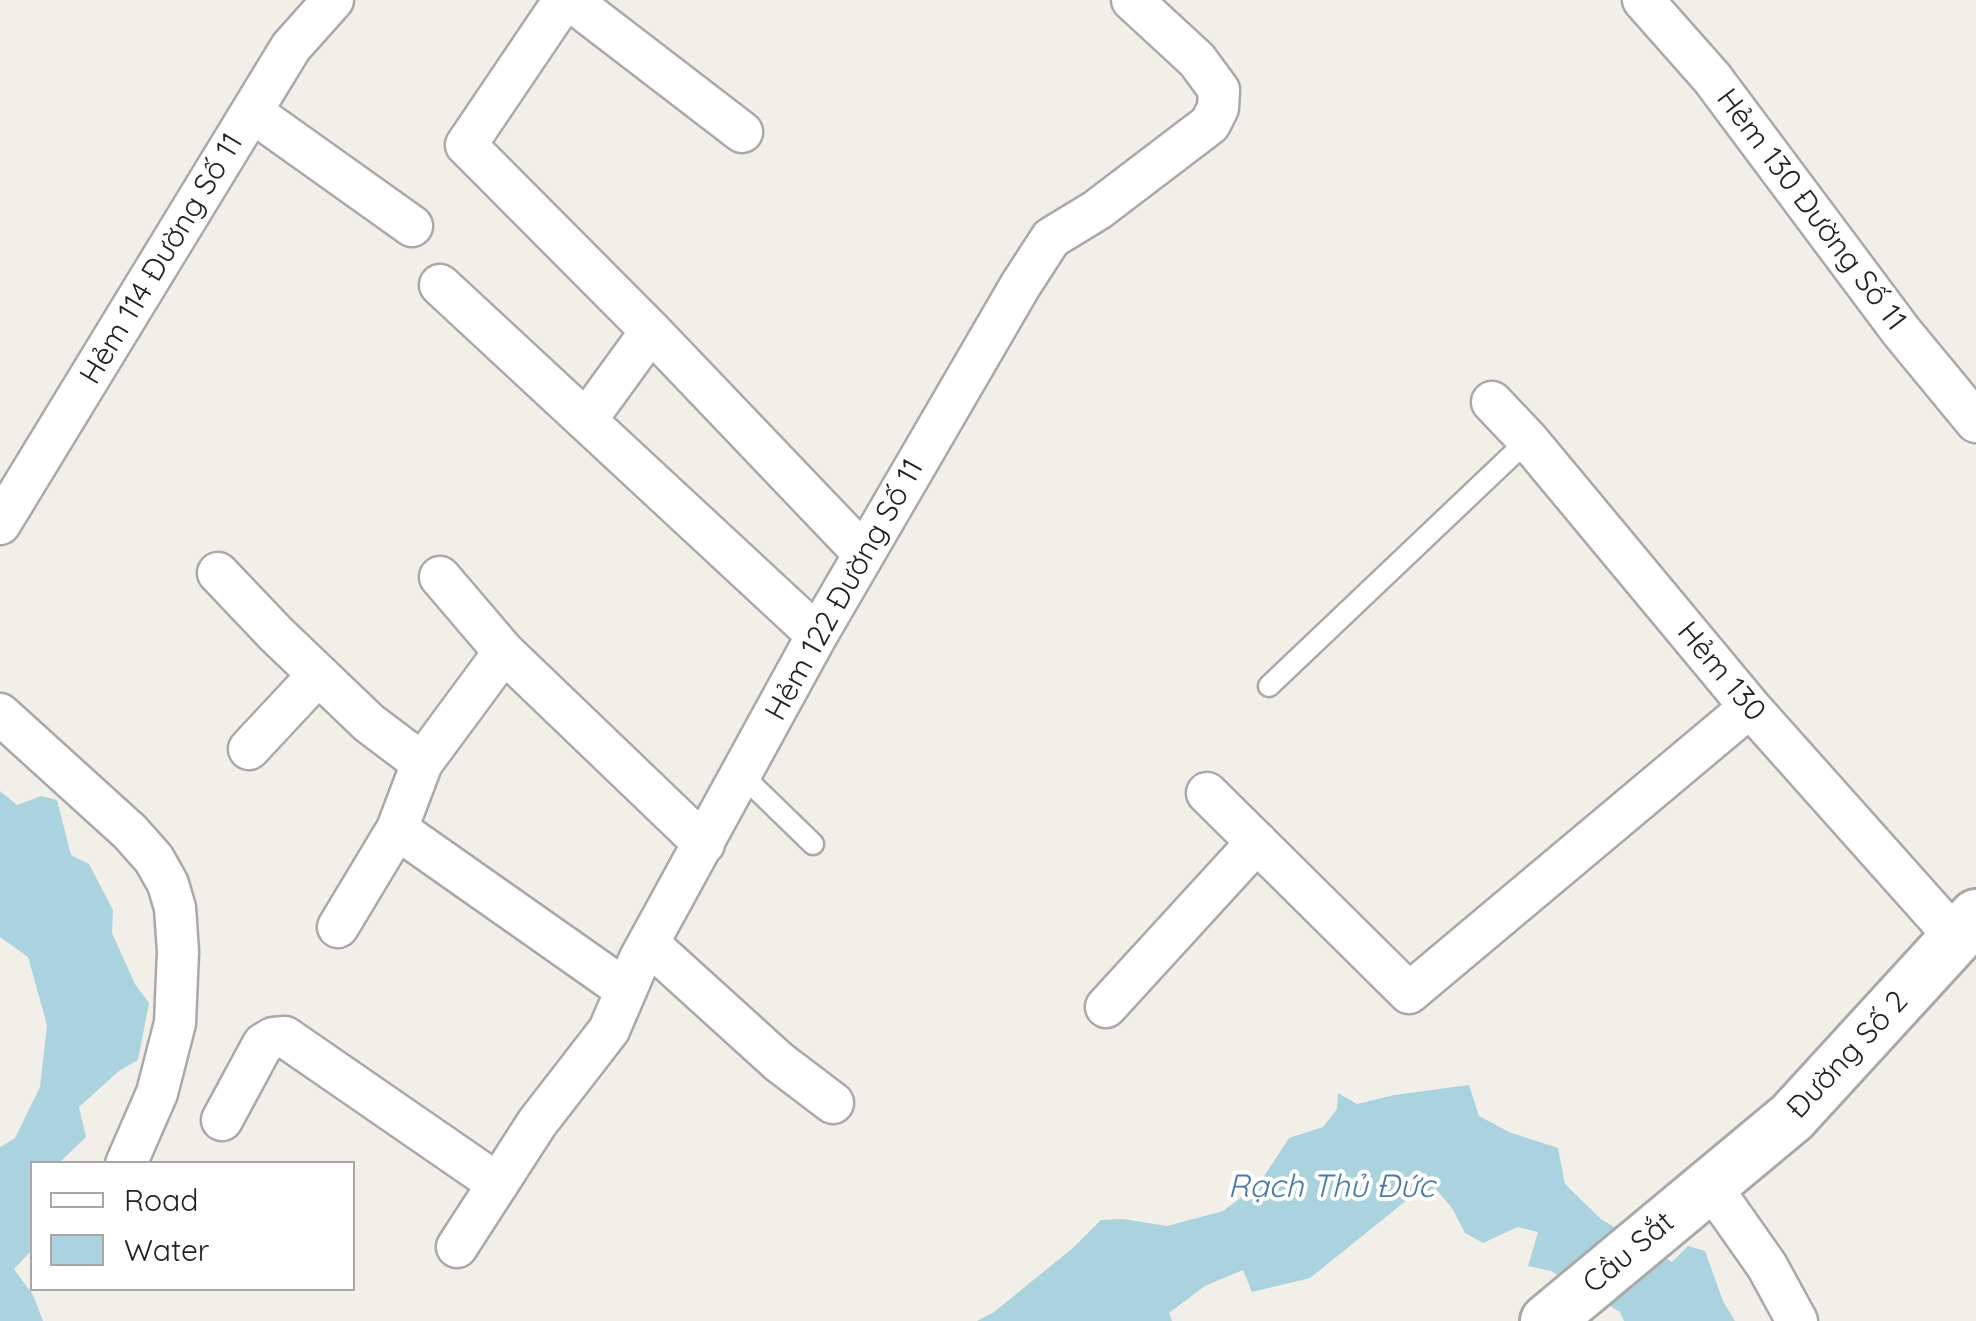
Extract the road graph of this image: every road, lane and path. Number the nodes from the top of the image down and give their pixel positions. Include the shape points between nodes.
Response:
1 (333, 0) edge
2 (567, 0) edge
3 (1132, 0) edge
4 (1643, 0) edge
5 (252, 112) junction
6 (742, 132) dead end
7 (412, 226) dead end
8 (440, 285) dead end
9 (652, 331) junction
10 (1492, 402) dead end
11 (587, 419) junction
12 (1976, 422) edge
13 (1528, 440) junction
14 (0, 524) edge
15 (863, 552) junction
16 (218, 573) dead end
17 (440, 577) dead end
18 (817, 636) junction
19 (504, 652) junction
20 (318, 675) junction
21 (1269, 686) dead end
22 (1750, 707) junction
23 (0, 714) edge
24 (248, 748) dead end
25 (422, 763) junction
26 (742, 775) junction
27 (1208, 793) dead end
28 (398, 829) junction
29 (1257, 842) junction
30 (704, 844) junction
31 (812, 844) dead end
32 (1966, 927) edge
33 (338, 928) dead end
34 (648, 944) junction
35 (626, 990) junction
36 (1106, 1007) dead end
37 (833, 1104) dead end
38 (222, 1120) dead end
39 (127, 1161) edge
40 (498, 1184) junction
41 (1710, 1185) junction
42 (457, 1247) dead end
43 (1547, 1321) edge
44 (1797, 1321) edge

1 - 5 street, Hẻm 114 Đường Số 11 via 291,47
2 - 6 street
2 - 9 street via 466,145
3 - 15 street, Hẻm 122 Đường Số 11 via 1197,60 1218,90 1218,108 1210,124 1051,238
4 - 12 street, Hẻm 130 Đường Số 11 via 1712,78
5 - 7 street
5 - 14 street, Hẻm 114 Đường Số 11
8 - 11 street
9 - 11 street
9 - 15 street
10 - 13 street, Hẻm 130
11 - 18 street
13 - 21 lane
13 - 22 street, Hẻm 130
15 - 18 street, Hẻm 122 Đường Số 11
16 - 20 street
17 - 19 street
18 - 26 street, Hẻm 122 Đường Số 11
19 - 25 street
19 - 30 street
20 - 24 street
20 - 25 street
22 - 29 street via 1409,993
22 - 32 street, Hẻm 130
23 - 39 street via 130,832 154,859 176,908 172,1042
25 - 28 street
26 - 30 street, Hẻm 122 Đường Số 11
26 - 31 lane
27 - 29 street
28 - 33 street
28 - 35 street
29 - 36 street
30 - 34 street, Hẻm 122 Đường Số 11
32 - 41 street, Đường Số 2 via 1792,1116
34 - 35 street, Hẻm 122 Đường Số 11
34 - 37 street
35 - 40 street, Hẻm 122 Đường Số 11 via 608,1030
38 - 40 street via 264,1044 285,1037
40 - 42 street, Hẻm 122 Đường Số 11
41 - 43 street, Cầu Sắt
41 - 44 street

